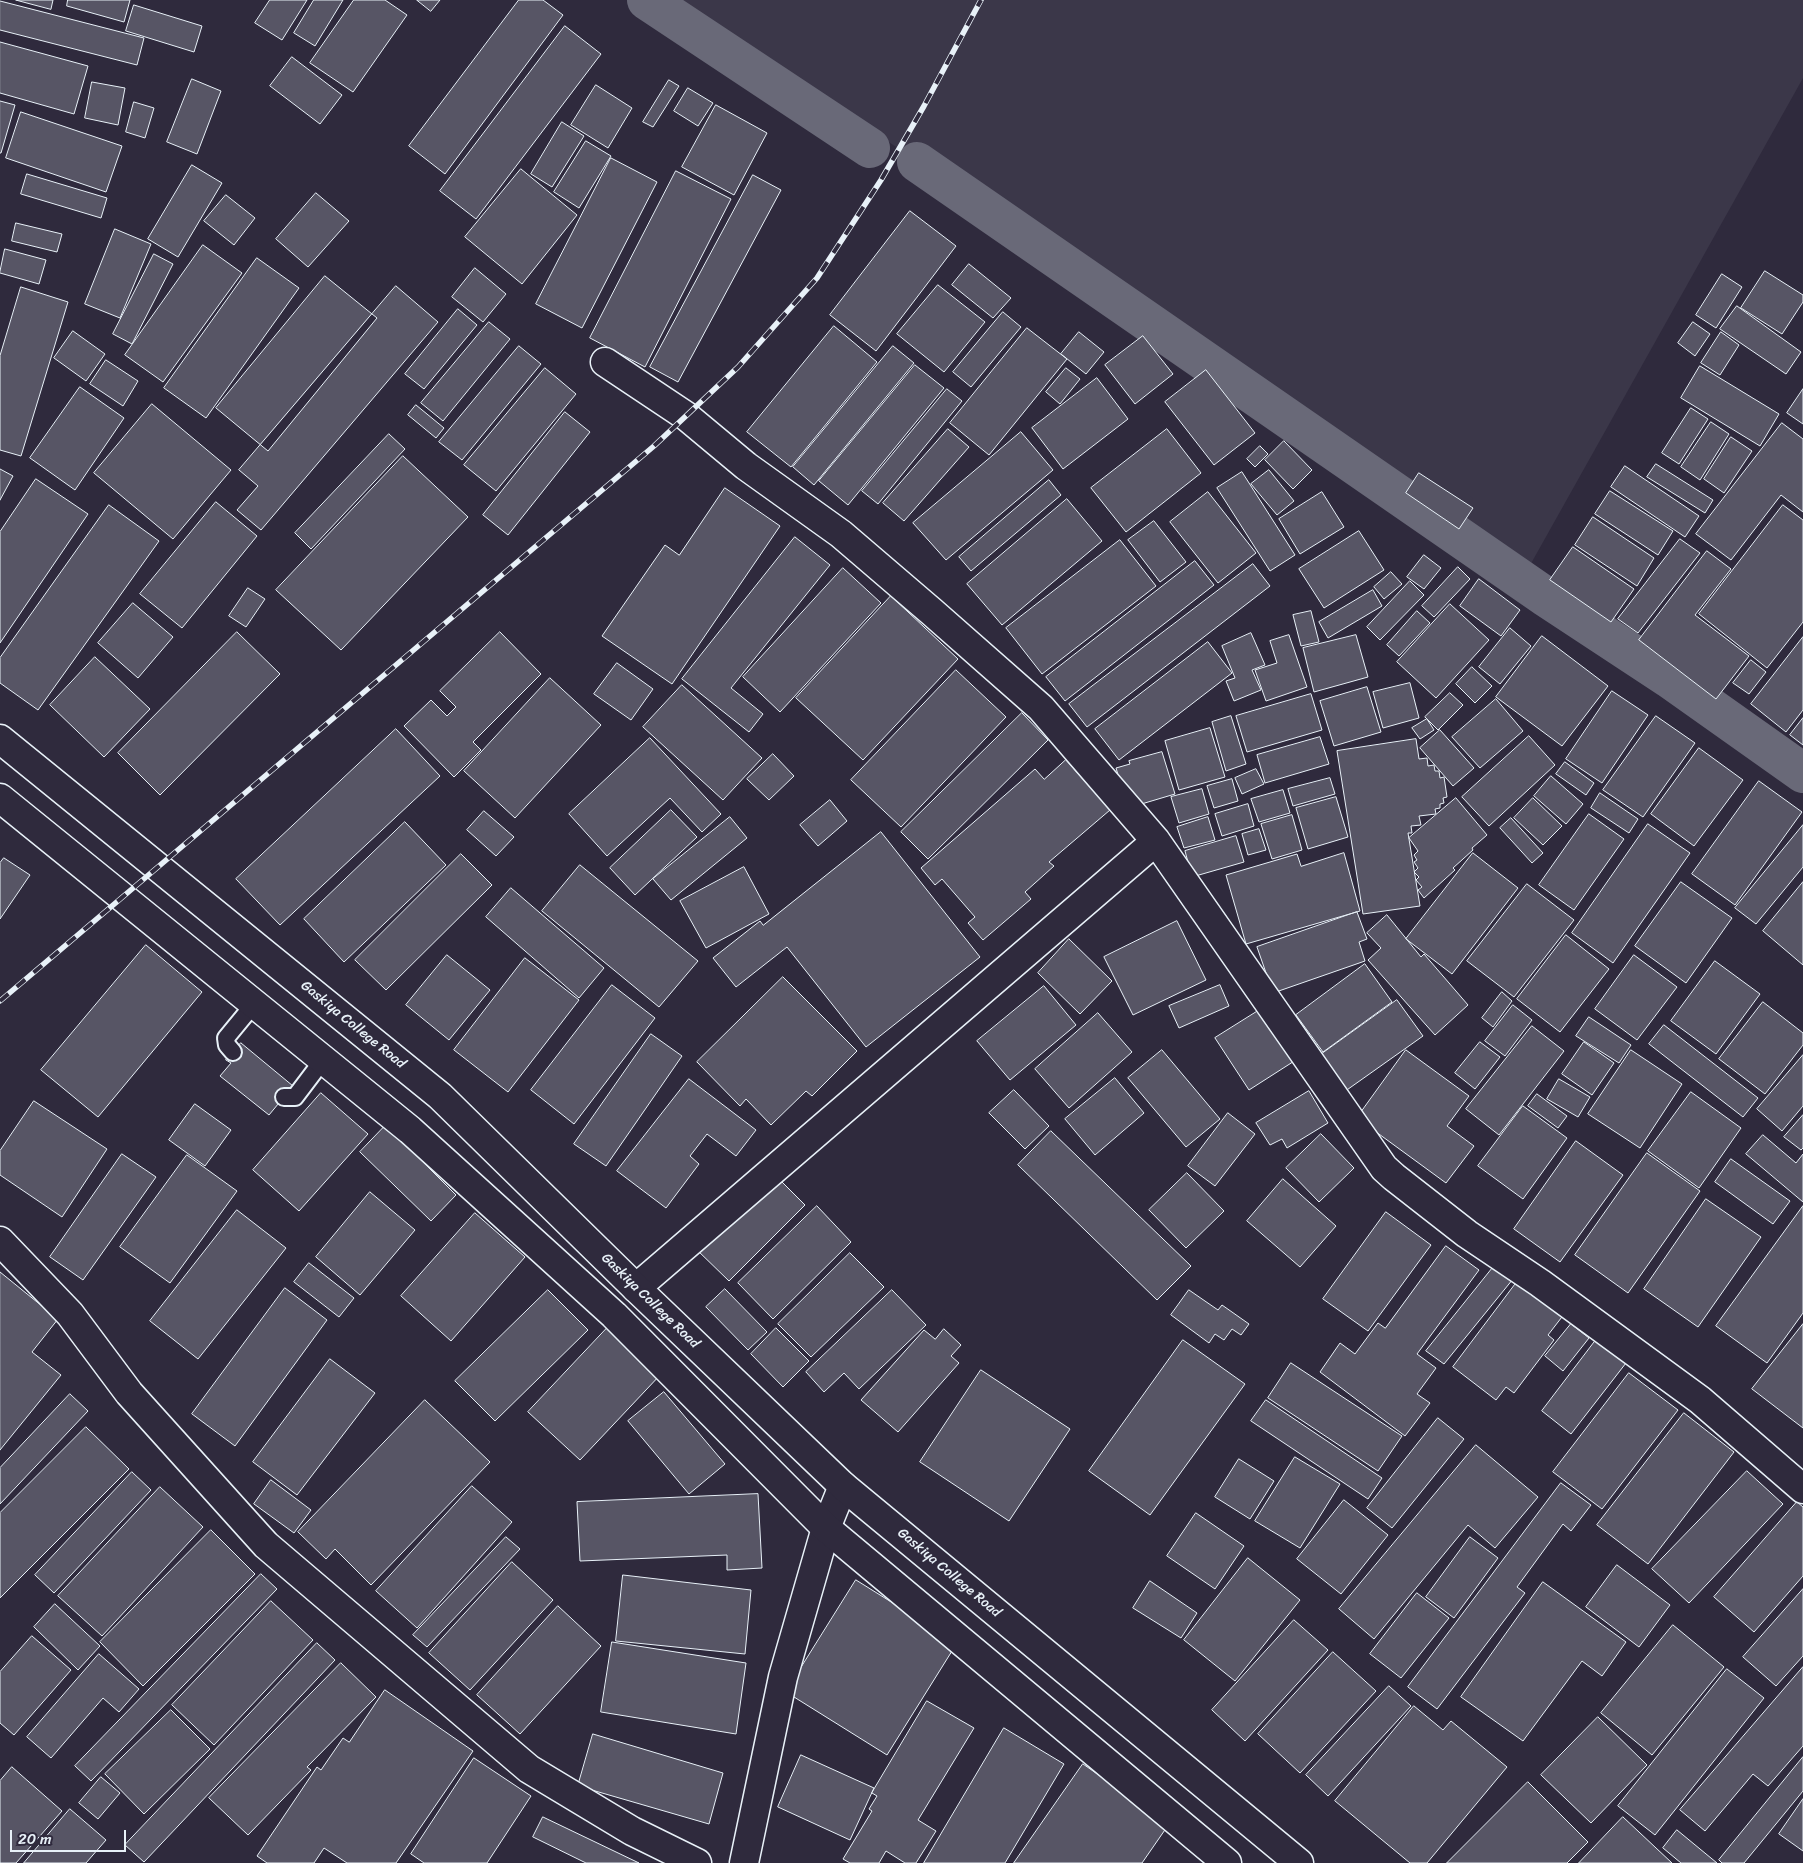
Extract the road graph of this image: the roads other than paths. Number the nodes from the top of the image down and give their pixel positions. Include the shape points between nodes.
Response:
1 (606, 362) dead end
2 (0, 739) edge
3 (0, 798) edge
4 (1156, 841) junction
5 (254, 1004) junction
6 (233, 1052) dead end
7 (323, 1060) junction
8 (284, 1097) dead end
9 (0, 1241) edge
10 (636, 1288) junction
11 (843, 1486) junction
12 (1803, 1489) edge
13 (826, 1528) junction
14 (697, 1863) edge
15 (744, 1863) edge
16 (1227, 1863) edge
17 (1299, 1863) edge

1 - 4 street via 686,416 746,466 841,534 932,612 1041,708
2 - 10 street, Gaskiya College Road via 440,1096
3 - 5 street
4 - 10 street
4 - 12 street via 1384,1168 1467,1234 1700,1400
5 - 6 lane via 226,1038
5 - 7 street
7 - 8 lane via 295,1097
7 - 13 street via 410,1130 614,1315
9 - 14 street via 70,1314 128,1392 266,1545 529,1769 632,1831
10 - 11 street, Gaskiya College Road
11 - 13 street
11 - 17 street, Gaskiya College Road
13 - 15 street via 782,1677
13 - 16 street

